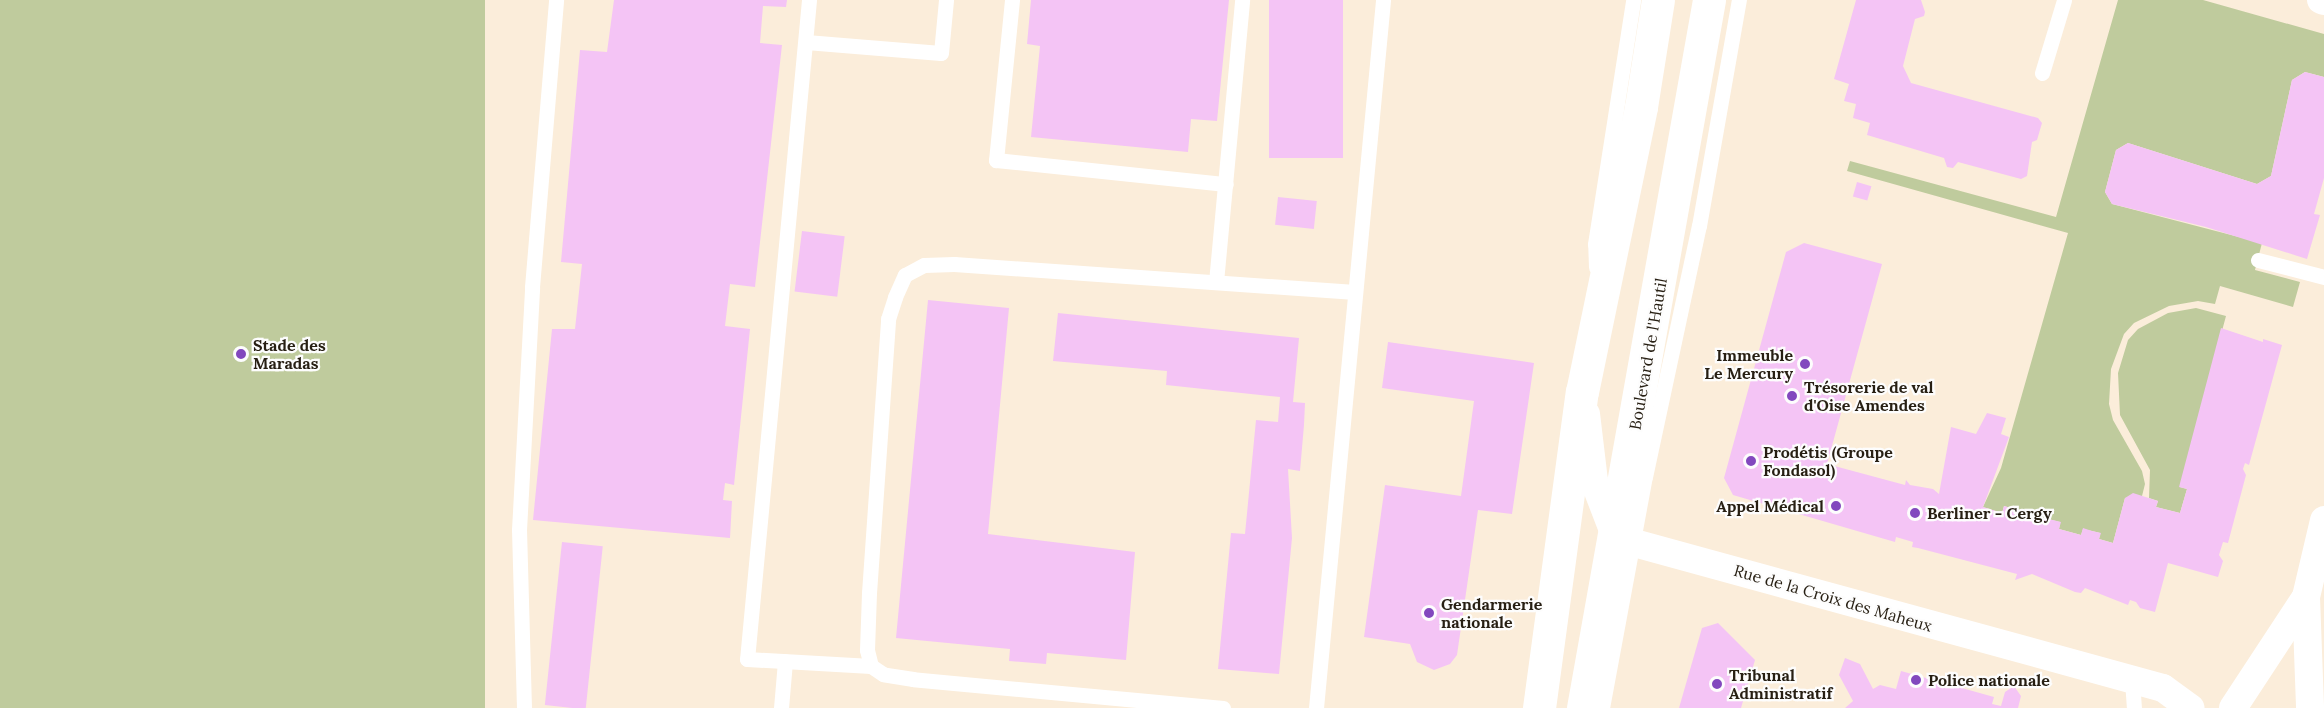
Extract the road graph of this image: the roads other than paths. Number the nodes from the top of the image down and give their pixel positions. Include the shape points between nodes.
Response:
1 (556, 0) edge
2 (809, 0) edge
3 (946, 0) edge
4 (1012, 0) edge
5 (1242, 0) edge
6 (1383, 0) edge
7 (1633, 0) edge
8 (1658, 0) edge
9 (1709, 0) edge
10 (1739, 0) edge
11 (2064, 0) edge
12 (806, 42) junction
13 (2042, 73) dead end
14 (1226, 184) junction
15 (2258, 260) dead end
16 (2324, 277) edge
17 (1216, 282) junction
18 (1355, 292) junction
19 (1598, 318) junction
20 (1582, 392) junction
21 (2324, 520) edge
22 (1626, 541) junction
23 (2306, 597) junction
24 (785, 661) junction
25 (871, 666) junction
26 (2132, 680) junction
27 (2315, 704) edge
28 (524, 708) edge
29 (781, 708) edge
30 (1222, 708) edge
31 (1316, 708) edge
32 (1539, 708) edge
33 (1583, 708) edge
34 (1602, 708) edge
35 (2134, 708) edge
36 (2191, 708) edge
37 (2233, 708) edge

1 - 28 lane via 532,287 519,530
2 - 12 lane
3 - 12 lane via 941,53
4 - 14 lane via 996,160
5 - 14 lane
6 - 18 lane
7 - 19 lane via 1595,244
8 - 19 main road via 1641,107
9 - 22 main road, Boulevard de l'Hautil
10 - 22 lane
11 - 13 lane
12 - 24 lane via 747,659
14 - 17 lane
15 - 16 lane
17 - 18 lane
17 - 25 lane via 954,264 924,265 905,275 888,319 867,626
18 - 31 lane
19 - 20 main road
20 - 22 street via 1594,481
20 - 32 main road
21 - 23 street
22 - 26 street, Rue de la Croix des Maheux
22 - 33 main road, Boulevard de l'Hautil
22 - 34 lane
23 - 27 street
23 - 37 street
24 - 25 lane
24 - 29 lane
25 - 30 lane via 904,678
26 - 35 lane
26 - 36 street, Rue de la Croix des Maheux via 2163,688

